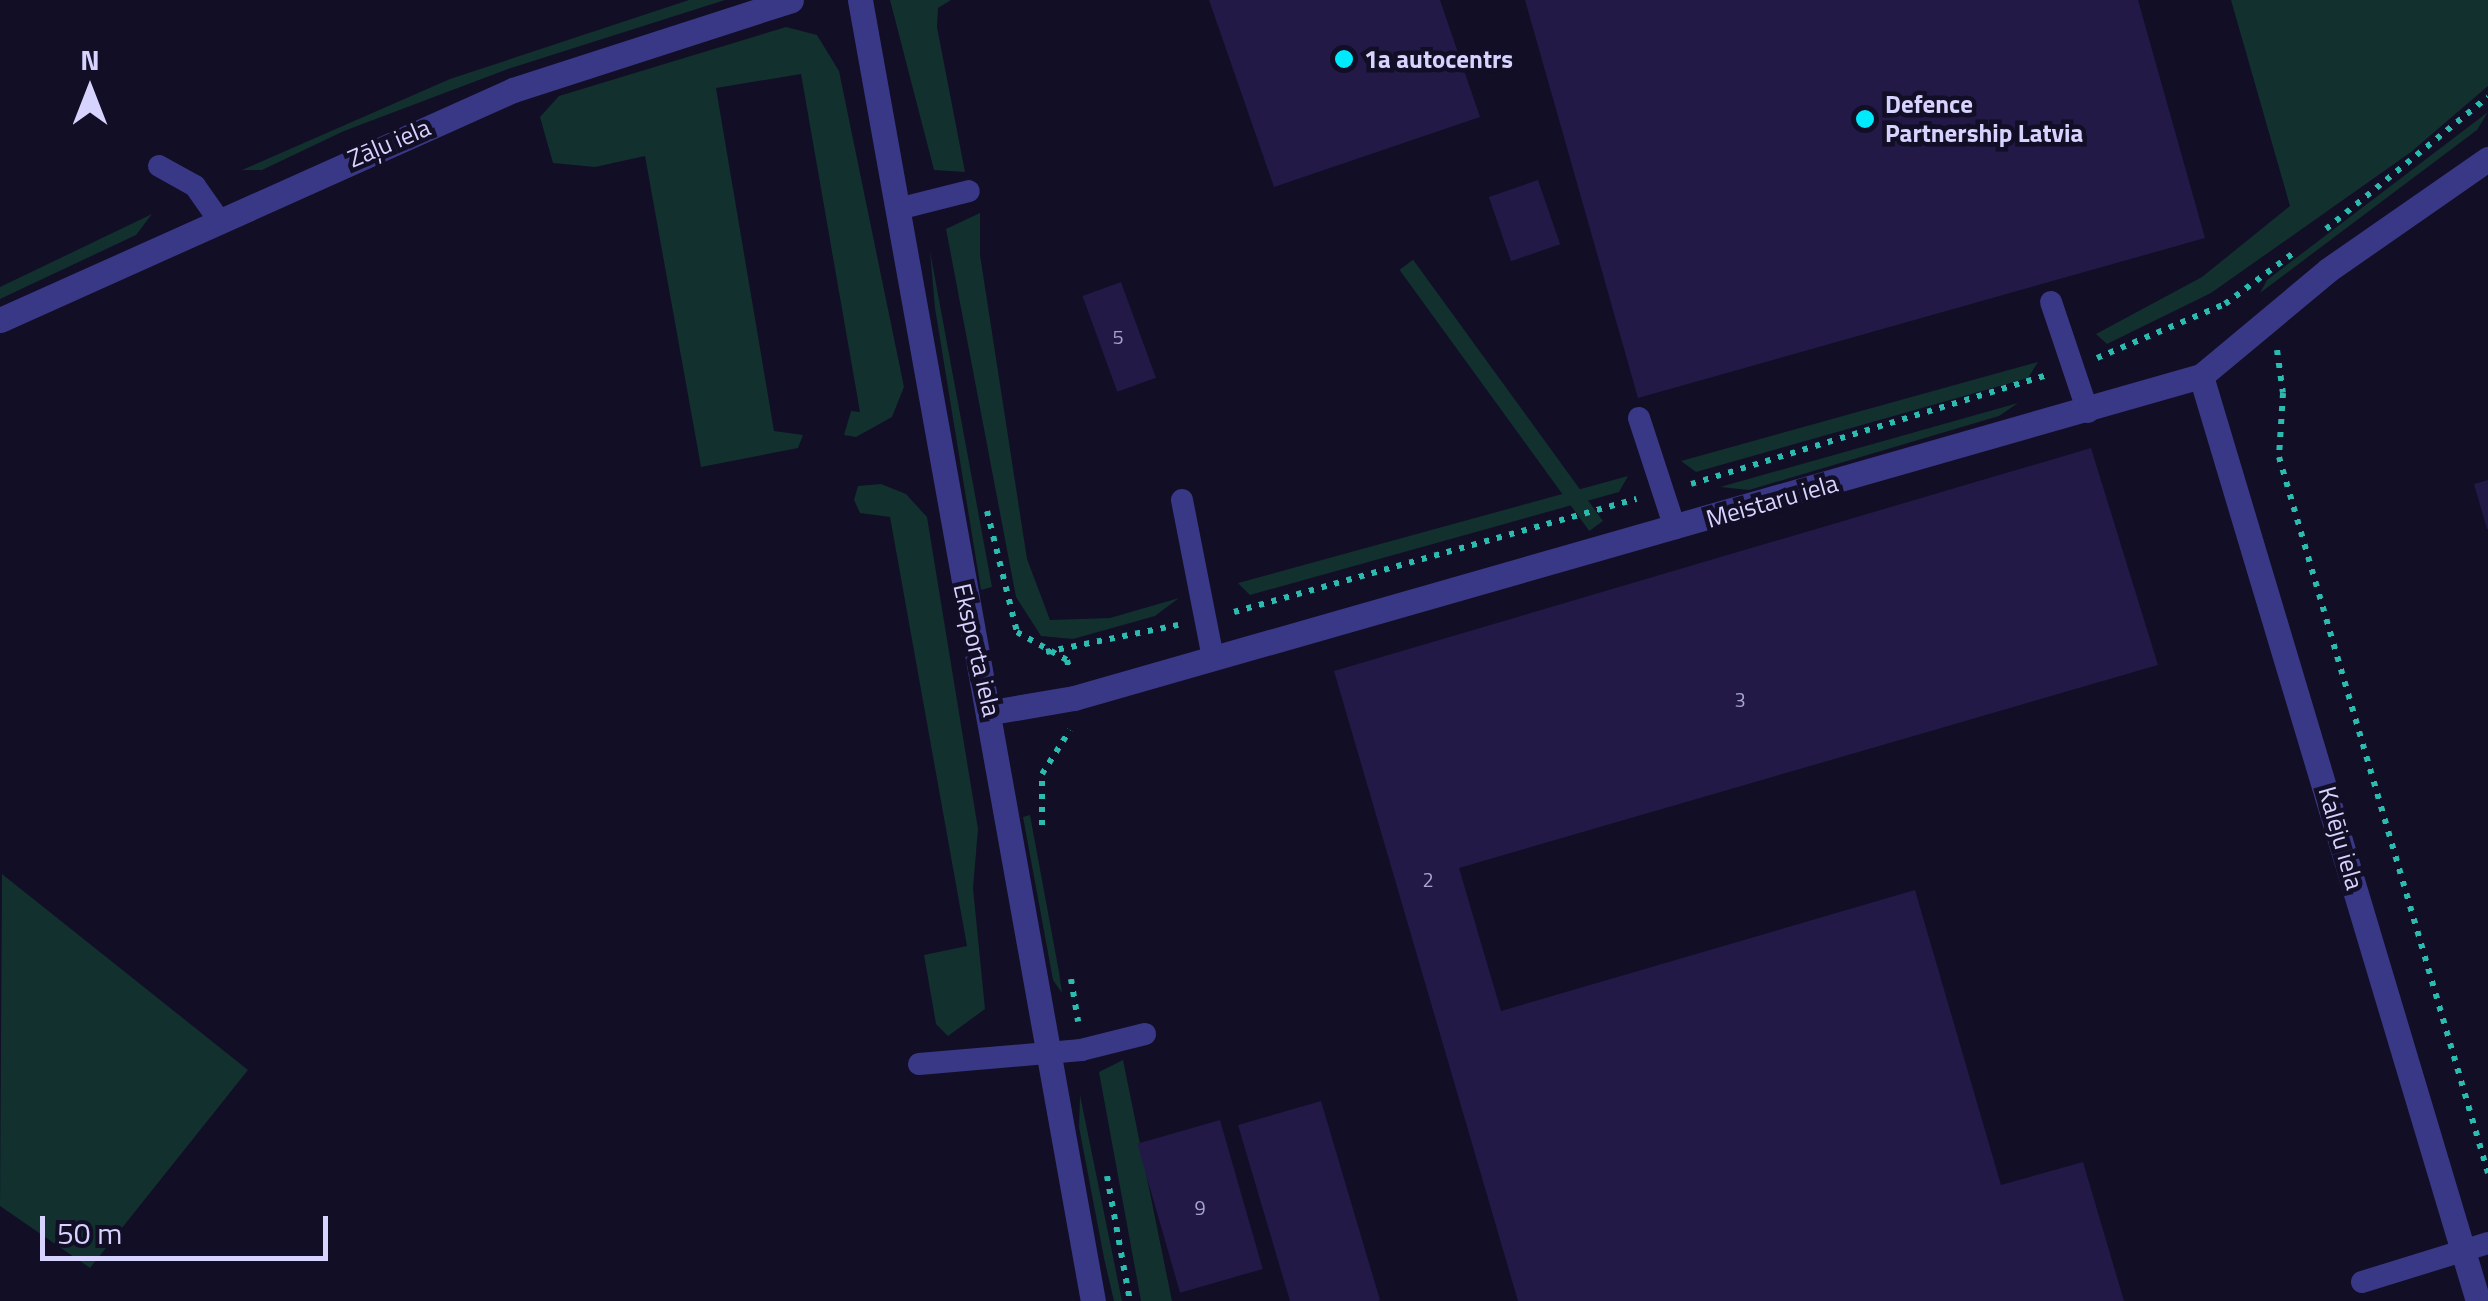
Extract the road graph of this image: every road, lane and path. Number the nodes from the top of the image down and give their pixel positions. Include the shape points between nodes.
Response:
1 (791, 0) edge
2 (860, 0) edge
3 (2488, 97) edge
4 (2488, 158) edge
5 (159, 166) dead end
6 (969, 191) dead end
7 (898, 209) junction
8 (217, 218) junction
9 (2051, 302) dead end
10 (0, 320) edge
11 (2275, 332) dead end
12 (2072, 367) junction
13 (2201, 376) junction
14 (2088, 412) junction
15 (1638, 418) dead end
16 (1661, 493) junction
17 (1182, 500) dead end
18 (986, 506) dead end
19 (1675, 528) junction
20 (1206, 620) junction
21 (1046, 652) junction
22 (1213, 658) junction
23 (1069, 672) dead end
24 (992, 712) junction
25 (1073, 722) dead end
26 (1042, 836) dead end
27 (1070, 971) dead end
28 (1077, 1009) dead end
29 (1144, 1034) dead end
30 (1044, 1049) junction
31 (919, 1064) dead end
32 (1104, 1164) dead end
33 (2488, 1173) edge
34 (2476, 1246) edge
35 (2362, 1282) dead end
36 (1093, 1301) edge
37 (1130, 1301) edge
38 (2478, 1301) edge

1 - 8 street, Zāļu iela via 514,90
2 - 7 street, Eksporta iela
3 - 12 path via 2225,304
4 - 13 street, Meistaru iela via 2328,270
5 - 8 lane via 194,186
6 - 7 lane
7 - 24 street, Eksporta iela via 941,474
8 - 10 street, Zāļu iela
9 - 12 lane
11 - 33 path via 2283,393 2279,457
12 - 14 lane
12 - 16 path
13 - 14 street, Meistaru iela
13 - 34 street, Kalēju iela
14 - 19 street, Meistaru iela
15 - 16 lane
16 - 19 lane
16 - 20 path
17 - 20 lane
18 - 21 path via 1017,632
19 - 22 street, Meistaru iela
20 - 21 path
20 - 22 lane
21 - 23 path via 1066,660
22 - 24 street, Meistaru iela via 1074,698
24 - 30 street, Eksporta iela
25 - 26 path via 1042,774
27 - 28 path
29 - 30 lane via 1081,1050
30 - 31 lane
30 - 36 street, Eksporta iela
32 - 37 path
34 - 35 lane
34 - 38 street, Kalēju iela

